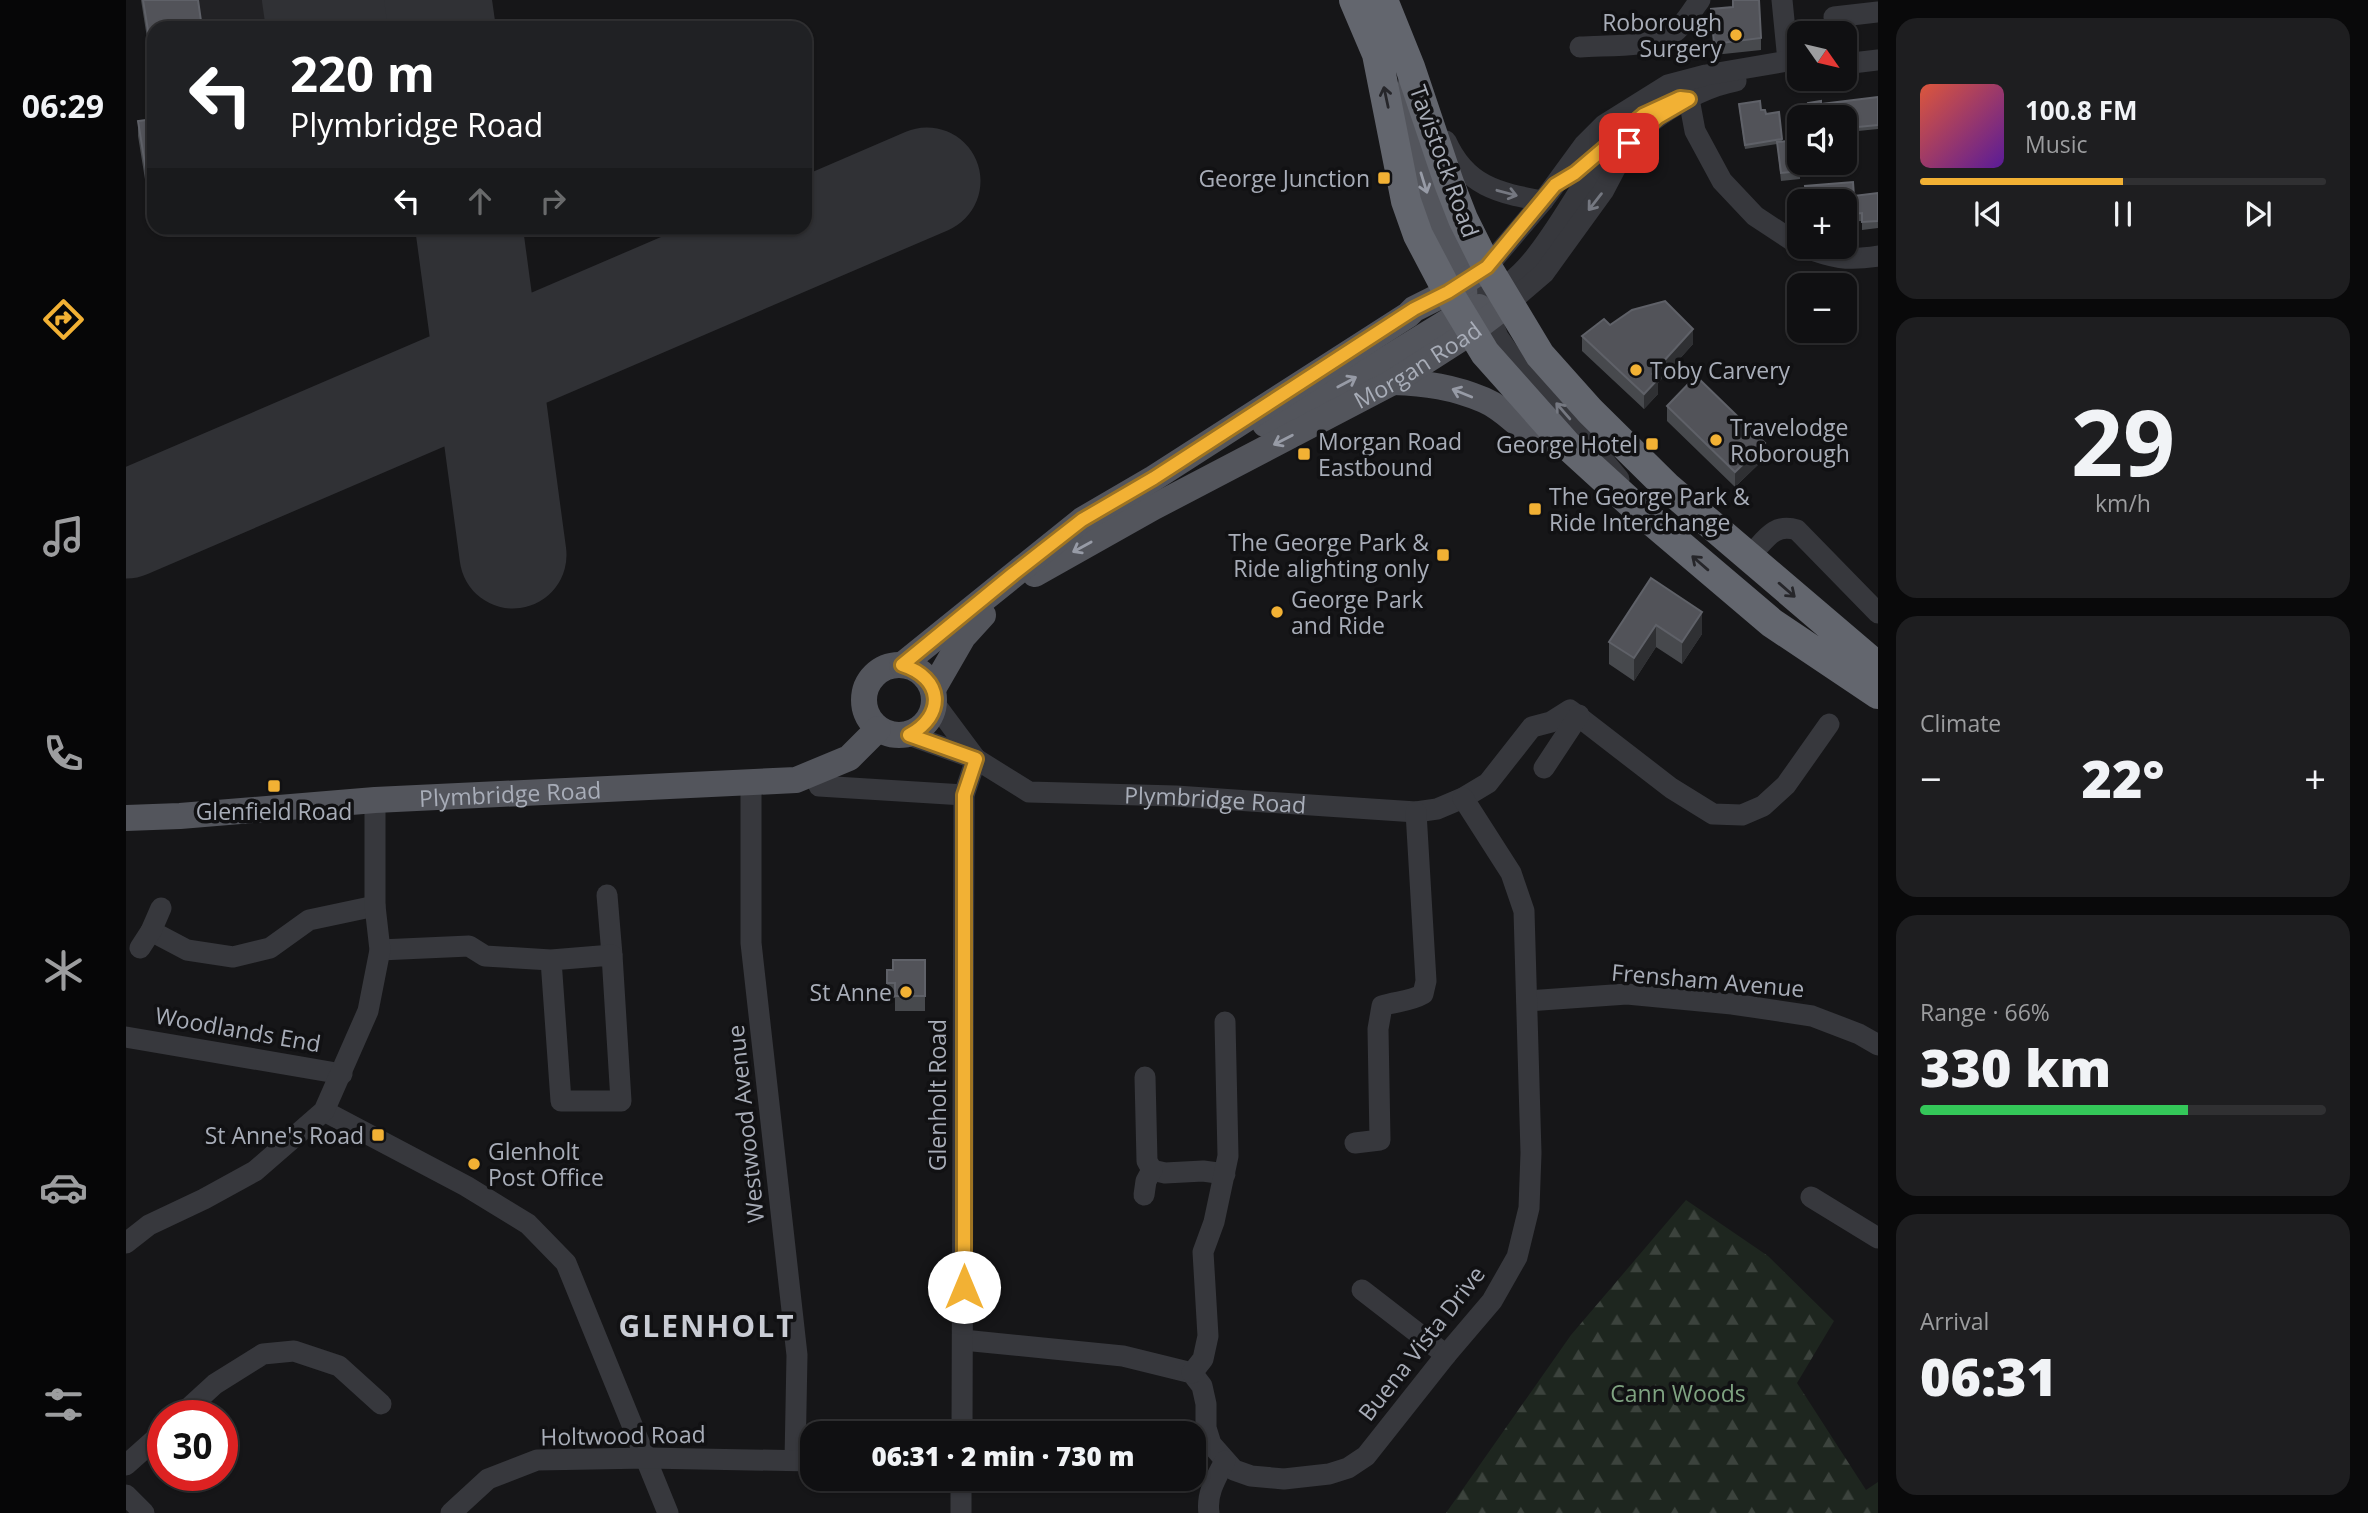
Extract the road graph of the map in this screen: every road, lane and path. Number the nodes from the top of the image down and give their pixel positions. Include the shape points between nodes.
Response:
1 (1354, 0) edge
2 (1383, 0) edge
3 (1782, 0) edge
4 (1689, 4) edge
5 (1878, 12) edge
6 (1834, 16) dead end
7 (1787, 25) edge
8 (1580, 47) dead end
9 (1878, 60) edge
10 (1787, 62) edge
11 (1857, 62) edge
12 (1787, 66) edge
13 (1410, 67) junction
14 (1689, 99) junction
15 (1658, 117) junction
16 (1695, 131) junction
17 (1549, 193) junction
18 (1787, 237) edge
19 (1878, 256) edge
20 (1845, 259) edge
21 (1476, 303) junction
22 (1393, 382) junction
23 (1566, 444) junction
24 (1633, 505) junction
25 (1749, 557) junction
26 (1878, 613) edge
27 (902, 665) junction
28 (1878, 667) edge
29 (1878, 694) edge
30 (934, 696) junction
31 (1579, 715) junction
32 (1829, 724) dead end
33 (878, 729) junction
34 (909, 735) junction
35 (976, 759) junction
36 (1544, 768) dead end
37 (751, 781) junction
38 (819, 786) dead end
39 (964, 795) junction
40 (1463, 798) junction
41 (375, 800) junction
42 (1416, 812) junction
43 (126, 818) edge
44 (607, 895) dead end
45 (375, 906) junction
46 (161, 908) dead end
47 (380, 950) junction
48 (612, 955) junction
49 (551, 960) junction
50 (1527, 1001) junction
51 (1225, 1022) dead end
52 (126, 1037) edge
53 (1878, 1045) edge
54 (342, 1074) junction
55 (1145, 1077) dead end
56 (324, 1111) junction
57 (1355, 1143) dead end
58 (1152, 1170) junction
59 (1225, 1174) junction
60 (1144, 1195) dead end
61 (1811, 1197) dead end
62 (1878, 1238) edge
63 (126, 1242) edge
64 (1362, 1290) dead end
65 (963, 1340) junction
66 (1446, 1355) junction
67 (1192, 1373) junction
68 (198, 1400) edge
69 (381, 1404) dead end
70 (801, 1421) edge
71 (962, 1421) edge
72 (147, 1446) edge
73 (647, 1458) junction
74 (800, 1461) edge
75 (1225, 1461) junction
76 (126, 1465) edge
77 (961, 1491) edge
78 (126, 1495) edge
79 (144, 1513) edge
80 (451, 1513) edge
81 (668, 1513) edge
82 (961, 1513) edge
83 (1209, 1513) edge

21 -> 1 highway, Tavistock Road via 1418,235 1406,201 1377,54
2 - 13 highway, Tavistock Road
3 - 7 street
4 - 8 street via 1674,33 1660,40
5 - 6 street
9 - 11 street
10 - 17 street via 1668,85 1604,125
12 - 14 street via 1772,76 1730,83
13 -> 17 street via 1461,169 1494,190
13 - 21 highway, Tavistock Road via 1449,183
14 - 15 street
14 - 16 street
14 - 17 street via 1680,98 1643,115
15 - 16 street
15 -> 21 street via 1629,143 1604,190 1544,273
16 - 18 street via 1722,181 1755,216
17 - 21 street
19 - 20 street
21 - 22 main road, Morgan Road
21 - 23 highway, Tavistock Road via 1485,353
24 -> 21 street via 1616,474 1510,354
21 - 25 highway, Tavistock Road via 1540,355 1667,487
27 -> 21 main road, Morgan Road via 1082,520 1154,478 1357,377
23 -> 22 main road via 1536,438 1484,400 1427,383
22 -> 30 main road, Morgan Road via 1041,570 992,605 962,637
23 - 24 highway, Tavistock Road
29 -> 24 highway, Tavistock Road via 1772,623
25 - 26 street via 1771,531 1797,530
25 -> 28 highway, Tavistock Road
27 - 30 main road, Plymbridge Road via 928,679
27 - 33 main road via 879,672 867,688 865,708
30 - 34 main road via 932,716
30 - 35 street, Plymbridge Road
31 - 32 street via 1671,788 1713,814 1742,815 1763,806 1786,785
31 - 36 street
31 - 40 street, Plymbridge Road via 1570,710 1532,727 1488,783
33 - 34 main road, Plymbridge Road via 889,735
33 - 37 main road, Plymbridge Road via 849,758 828,767 796,780
34 - 35 street, Plymbridge Road
35 - 39 street, Glenholt Road
35 - 42 street, Plymbridge Road via 1029,792 1176,796
37 - 41 main road, Plymbridge Road
37 - 70 street, Westwood Avenue via 751,943
38 - 39 street
39 - 65 street, Glenholt Road
40 - 42 street, Plymbridge Road
40 - 50 street, Buena Vista Drive via 1511,873 1524,911
41 - 43 main road, Plymbridge Road
41 - 45 street
42 - 57 street via 1426,981 1423,994 1382,1006 1378,1029 1380,1140
44 - 48 street
45 - 46 street via 309,920 270,948 233,957 145,939
45 - 47 street
47 - 49 street via 469,946 485,956
47 - 54 street via 368,1011
48 - 49 street
48 - 49 street via 621,1101 561,1101
50 - 53 street, Frensham Avenue via 1627,994 1732,1004 1812,1016
50 - 66 street, Buena Vista Drive via 1529,1208 1517,1257 1492,1301
51 - 59 street
52 - 54 street, Woodlands End
54 - 56 street
55 - 58 street via 1147,1161
56 - 63 street via 255,1171 149,1225
56 - 73 street via 467,1186 528,1224 566,1264
58 - 59 street
58 - 60 street
59 - 67 street via 1203,1252 1208,1336 1203,1359
61 - 62 street
64 - 66 street
65 - 67 street via 1123,1356
65 - 71 street, Glenholt Road
66 - 75 street, Buena Vista Drive via 1366,1456 1348,1468 1284,1479 1251,1476
67 - 75 street via 1202,1386 1211,1444
68 - 69 street via 263,1354 295,1351 339,1366
72 - 76 street
73 - 74 street, Holtwood Road
73 - 80 street, Holtwood Road via 537,1460 488,1479
73 - 81 street
75 - 83 street via 1212,1484
77 - 82 street
78 - 79 street

